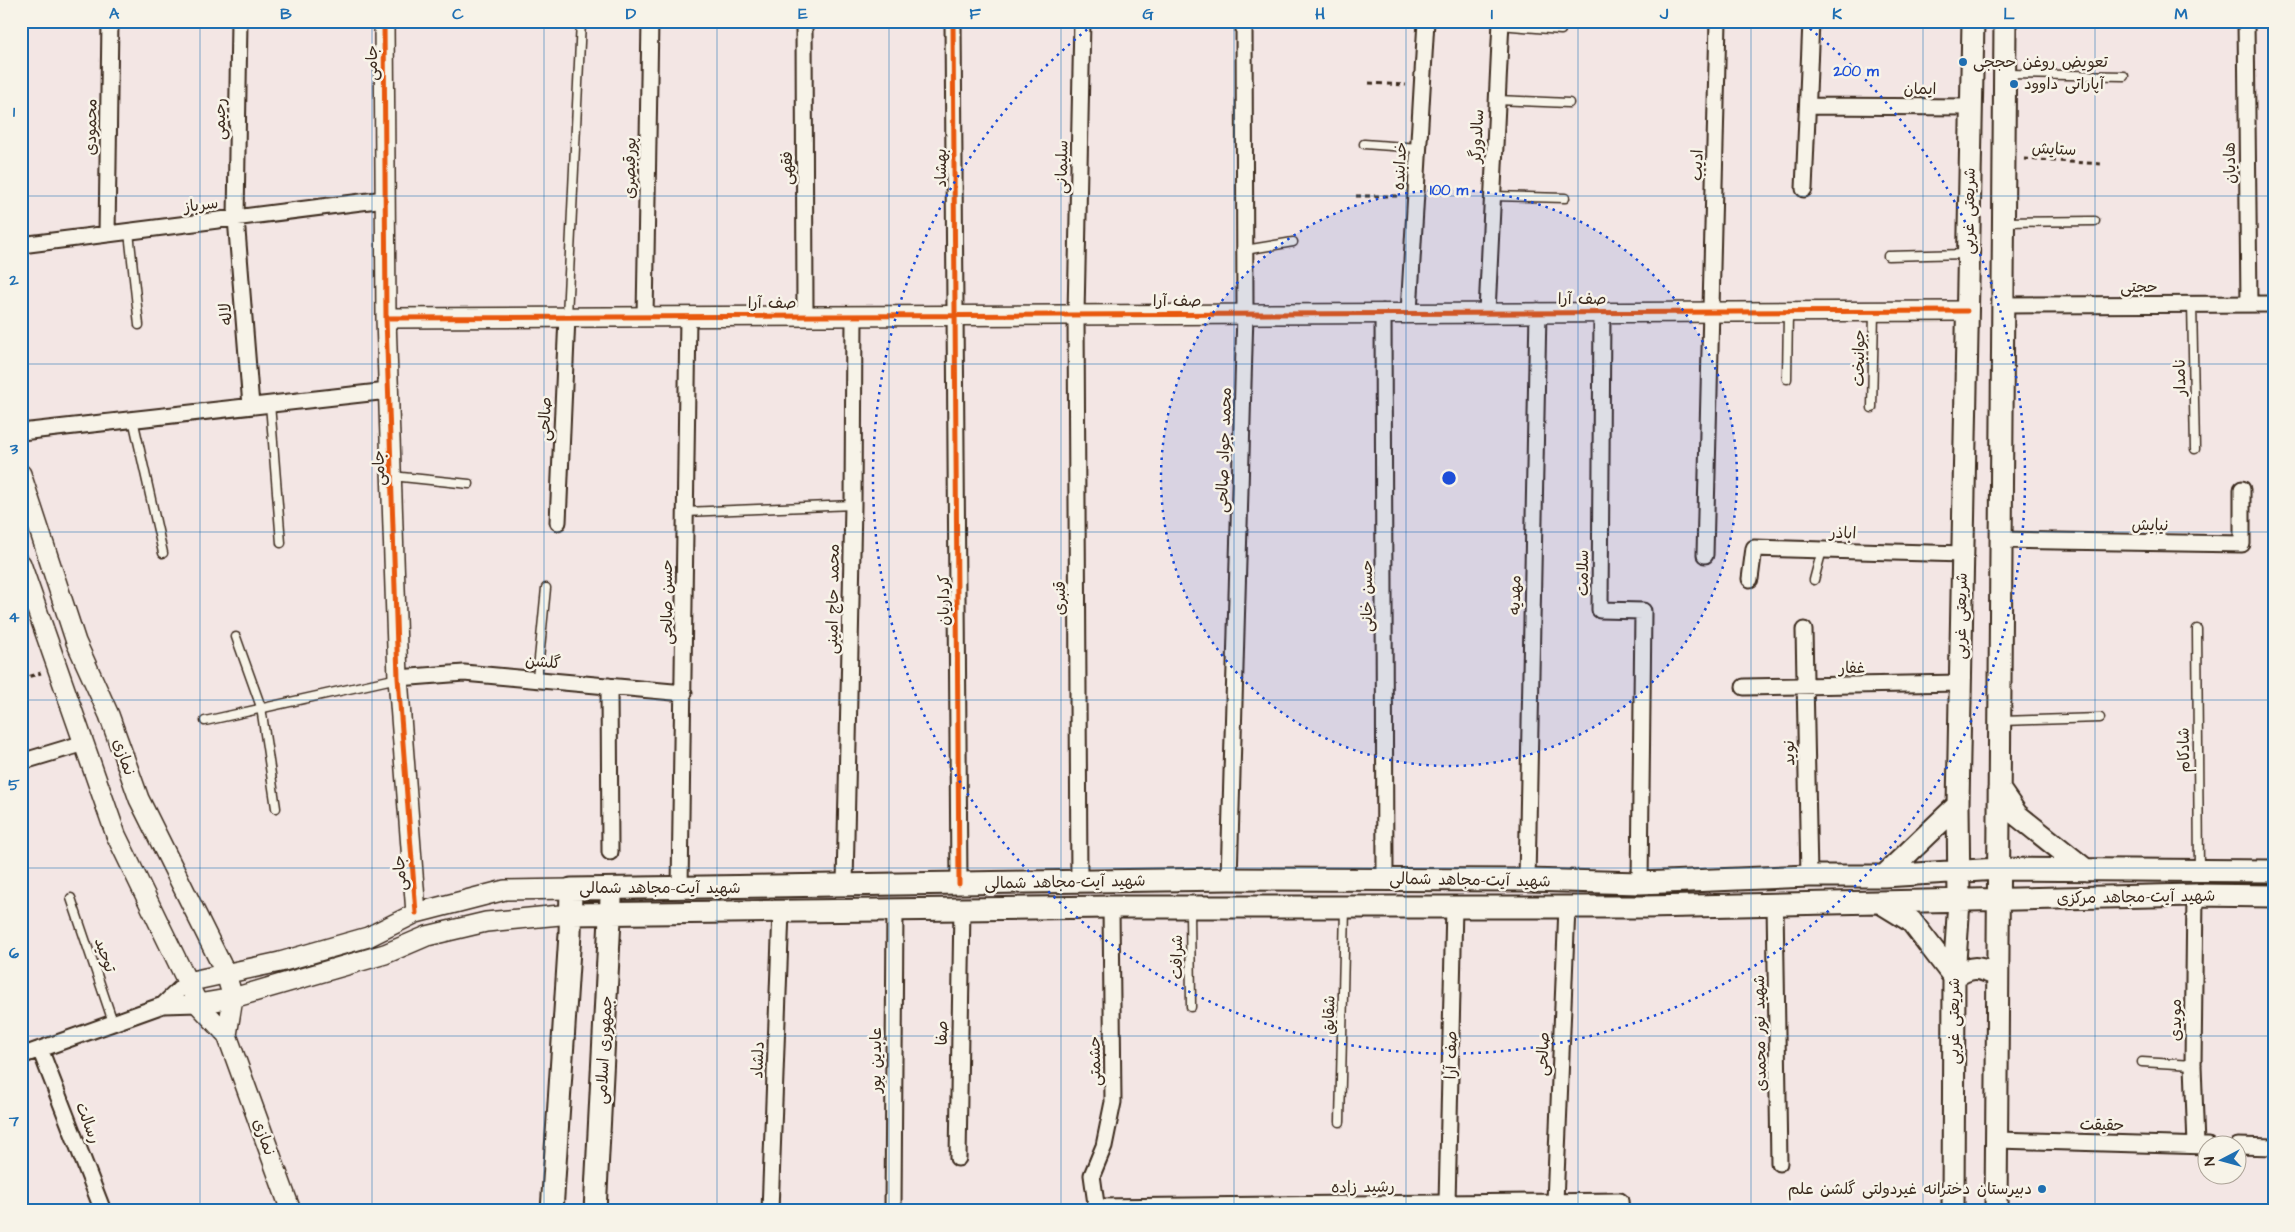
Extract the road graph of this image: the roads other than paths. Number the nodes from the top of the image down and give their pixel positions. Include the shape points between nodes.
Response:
1 (110, 21) edge
2 (239, 21) edge
3 (384, 21) edge
4 (582, 21) edge
5 (650, 21) edge
6 (804, 21) edge
7 (953, 21) edge
8 (1082, 21) edge
9 (1244, 21) edge
10 (1426, 21) edge
11 (1718, 21) edge
12 (1811, 21) edge
13 (1973, 21) edge
14 (2005, 21) edge
15 (2246, 21) edge
16 (1500, 23) edge
17 (1561, 30) dead end
18 (2006, 74) junction
19 (2124, 76) dead end
20 (1497, 100) junction
21 (1569, 103) dead end
22 (1808, 106) junction
23 (1971, 107) junction
24 (1364, 144) dead end
25 (1418, 148) junction
26 (1804, 189) dead end
27 (1492, 196) junction
28 (1565, 198) dead end
29 (385, 200) junction
30 (236, 218) junction
31 (2095, 221) dead end
32 (2005, 222) junction
33 (129, 232) junction
34 (107, 234) junction
35 (1293, 242) dead end
36 (21, 245) edge
37 (1245, 250) junction
38 (1968, 254) junction
39 (1888, 256) dead end
40 (2192, 304) junction
41 (2249, 304) junction
42 (2274, 304) edge
43 (2004, 305) junction
44 (1710, 310) junction
45 (1874, 310) junction
46 (1538, 311) junction
47 (1602, 311) junction
48 (1788, 311) junction
49 (1967, 311) junction
50 (1383, 312) junction
51 (1409, 312) junction
52 (1487, 312) junction
53 (1245, 313) junction
54 (1076, 314) junction
55 (805, 315) junction
56 (854, 315) junction
57 (955, 315) junction
58 (645, 316) junction
59 (688, 316) junction
60 (567, 317) junction
61 (386, 318) junction
62 (139, 325) dead end
63 (1787, 379) dead end
64 (388, 391) junction
65 (270, 404) junction
66 (251, 406) junction
67 (1872, 408) dead end
68 (133, 419) junction
69 (21, 432) edge
70 (2195, 449) dead end
71 (21, 474) edge
72 (392, 476) junction
73 (469, 484) dead end
74 (2242, 489) dead end
75 (853, 506) junction
76 (685, 512) junction
77 (558, 522) dead end
78 (2002, 540) junction
79 (281, 543) dead end
80 (1822, 550) junction
81 (163, 552) dead end
82 (1962, 554) junction
83 (1705, 555) dead end
84 (21, 564) edge
85 (1750, 579) dead end
86 (1814, 580) dead end
87 (546, 588) dead end
88 (2196, 629) dead end
89 (1804, 630) dead end
90 (236, 637) dead end
91 (398, 678) junction
92 (537, 680) junction
93 (1960, 683) junction
94 (609, 686) junction
95 (1806, 686) junction
96 (1744, 687) dead end
97 (684, 693) junction
98 (261, 707) junction
99 (2100, 718) dead end
100 (205, 721) dead end
101 (2000, 721) junction
102 (84, 743) junction
103 (21, 762) edge
104 (1999, 788) junction
105 (1958, 805) junction
106 (276, 808) dead end
107 (610, 852) dead end
108 (1998, 869) junction
109 (2086, 870) junction
110 (2199, 870) junction
111 (2274, 871) edge
112 (1957, 872) junction
113 (1809, 876) junction
114 (1846, 876) junction
115 (1884, 876) junction
116 (1229, 879) junction
117 (1385, 879) junction
118 (1527, 880) junction
119 (1080, 882) junction
120 (1640, 883) junction
121 (845, 884) junction
122 (959, 884) junction
123 (611, 888) junction
124 (680, 888) junction
125 (570, 889) junction
126 (2195, 895) junction
127 (2274, 896) edge
128 (71, 898) dead end
129 (1998, 899) junction
130 (1849, 902) junction
131 (1880, 902) junction
132 (1959, 902) junction
133 (1775, 903) junction
134 (1111, 907) junction
135 (1190, 907) junction
136 (1567, 907) junction
137 (962, 908) junction
138 (1345, 908) junction
139 (1454, 908) junction
140 (895, 909) junction
141 (781, 911) junction
142 (416, 913) junction
143 (612, 913) junction
144 (571, 914) junction
145 (226, 974) junction
146 (1997, 975) junction
147 (1954, 977) junction
148 (187, 982) junction
149 (233, 998) junction
150 (198, 1004) junction
151 (163, 1006) junction
152 (1191, 1007) dead end
153 (113, 1022) junction
154 (228, 1035) junction
155 (40, 1049) junction
156 (21, 1056) edge
157 (2142, 1062) dead end
158 (2193, 1065) junction
159 (1340, 1122) dead end
160 (2201, 1134) edge
161 (1996, 1140) junction
162 (2198, 1145) edge
163 (2248, 1146) edge
164 (2274, 1147) edge
165 (958, 1158) dead end
166 (1779, 1163) dead end
167 (1555, 1202) junction
168 (1447, 1203) junction
169 (1396, 1207) edge
170 (1246, 1208) edge
171 (1097, 1209) edge
172 (103, 1211) edge
173 (291, 1211) edge
174 (552, 1211) edge
175 (595, 1211) edge
176 (770, 1211) edge
177 (893, 1211) edge
178 (1620, 1211) edge
179 (1953, 1211) edge
180 (1996, 1211) edge

1 - 34 street, محمودی
2 - 30 street, رحیمی
3 - 29 street, جامی
4 - 60 lane
5 - 58 street, پورقیصری
6 - 55 street, فقهی
7 - 57 street, بهشاد
8 - 54 street, سلیمانی
9 - 37 street, محمد جواد صالحی
10 - 25 street, خدابنده
11 - 44 street, ادیب
12 - 22 street
13 - 23 main road, شریعتی غربی
14 - 18 main road
15 - 41 street, هادیان
16 - 17 lane
16 - 20 street, سالدورگر
18 - 19 lane
18 - 32 main road
20 - 21 lane
20 - 27 street, سالدورگر
22 - 23 street, ایمان
22 - 26 street
23 - 38 main road, شریعتی غربی
24 - 25 lane
25 - 51 street, خدابنده
27 - 28 lane
27 - 52 street, سالدورگر
29 - 30 street, سرباز
29 - 61 street, جامی
30 - 33 street, سرباز
30 - 66 street, لاله
31 - 32 lane
32 - 43 main road
33 - 34 street, سرباز
33 - 62 lane
34 - 36 street, سرباز
35 - 37 lane
37 - 53 street, محمد جواد صالحی
38 - 39 lane
38 - 49 main road, شریعتی غربی
40 - 41 street, حجتی
40 - 43 street, حجتی
40 - 70 lane, نامدار
41 - 42 street, حجتی
43 - 78 main road
44 - 47 street, صف آرا
44 - 48 street, صف آرا
44 - 83 street, ادیب
45 - 48 street, صف آرا
45 - 49 street, صف آرا
45 - 67 lane, جوانبخت
46 - 47 street, صف آرا
46 - 52 street, صف آرا
46 - 118 street, مهدیه
47 - 120 street, سلامت via 1600,610 1643,610
48 - 63 lane
49 - 82 main road, شریعتی غربی
50 - 51 street, صف آرا
50 - 53 street, صف آرا
50 - 117 street, حسن خانی
51 - 52 street, صف آرا
53 - 54 street, صف آرا
53 - 116 street, محمد جواد صالحی
54 - 57 street, صف آرا
54 - 119 street, قنبری
55 - 56 street, صف آرا
55 - 59 street, صف آرا
56 - 57 street, صف آرا
56 - 75 street, محمد حاج امینی
57 - 122 street, کرداریان
58 - 59 street, صف آرا
58 - 60 street, صف آرا
59 - 76 street, حسن صالحی
60 - 61 street, صف آرا
60 - 77 street, صالحی
61 - 64 street, جامی
64 - 65 street
64 - 72 street, جامی
65 - 66 street
65 - 79 lane
66 - 68 street
68 - 69 street
68 - 81 lane
71 - 145 street, نمازی via 76,642 109,715 139,799
72 - 73 lane
72 - 91 street, جامی
74 - 78 street, نیایش via 2242,544
75 - 76 lane
75 - 121 street, محمد حاج امینی
76 - 97 street, حسن صالحی
78 - 101 main road
80 - 82 street, اباذر
80 - 85 street, اباذر via 1754,548
80 - 86 lane
82 - 93 main road, شریعتی غربی
84 - 102 street, نمازی
87 - 92 lane
88 - 110 lane, شادکام
89 - 95 street, نوید
90 - 98 lane
91 - 92 street, گلشن via 464,673
91 - 98 lane
91 - 142 street, جامی
92 - 94 street, گلشن
93 - 95 street, غفار
93 - 105 main road, شریعتی غربی
94 - 97 street, گلشن
94 - 107 street
95 - 96 street, غفار
95 - 113 street, نوید
97 - 124 street, حسن صالحی
98 - 100 lane
98 - 106 lane
99 - 101 lane
101 - 104 main road
102 - 103 street
102 - 148 street, نمازی via 116,834
104 - 108 main road
104 - 109 main road via 2017,815
105 - 112 main road, شریعتی غربی
105 - 115 main road
108 - 109 main road, شهید آیت-مجاهد مرکزی
108 - 112 main road, شهید آیت-مجاهد مرکزی
108 - 129 main road
109 - 110 main road, شهید آیت-مجاهد مرکزی
110 - 111 main road, شهید آیت-مجاهد مرکزی
112 - 115 main road, شهید آیت-مجاهد شمالی
112 - 132 main road, شریعتی غربی
113 - 114 main road, شهید آیت-مجاهد شمالی
113 - 120 main road, شهید آیت-مجاهد شمالی
114 - 115 main road, شهید آیت-مجاهد شمالی
114 - 130 main road
116 - 117 main road, شهید آیت-مجاهد شمالی
116 - 119 main road, شهید آیت-مجاهد شمالی
117 - 118 main road, شهید آیت-مجاهد شمالی
118 - 120 main road, شهید آیت-مجاهد شمالی
119 - 122 main road, شهید آیت-مجاهد شمالی
121 - 122 main road, شهید آیت-مجاهد شمالی
121 - 124 main road, شهید آیت-مجاهد شمالی
123 - 124 main road, شهید آیت-مجاهد شمالی
123 - 125 main road, شهید آیت-مجاهد شمالی
123 - 143 main road, جمهوری اسلامی
125 - 142 street, شهید آیت-مجاهد شمالی via 504,890
125 - 144 main road
126 - 127 main road, شهید آیت-مجاهد مرکزی
126 - 129 main road, شهید آیت-مجاهد مرکزی
126 - 158 street, مویدی
128 - 153 lane, توحید
129 - 132 main road, شهید آیت-مجاهد مرکزی
129 - 146 main road
130 - 131 main road, شهید آیت-مجاهد شمالی
130 - 133 main road, شهید آیت-مجاهد شمالی
131 - 132 main road, شهید آیت-مجاهد شمالی
131 - 147 main road via 1911,921
132 - 147 main road, شریعتی غربی
133 - 136 main road, شهید آیت-مجاهد شمالی
133 - 166 street, شهید نور محمدی
134 - 135 main road, شهید آیت-مجاهد شمالی
134 - 137 main road, شهید آیت-مجاهد شمالی
134 - 171 street, حشمتی via 1113,1102 1104,1146 1092,1176
135 - 138 main road, شهید آیت-مجاهد شمالی
135 - 152 lane, شرافت
136 - 139 main road, شهید آیت-مجاهد شمالی
136 - 167 street, صالحی
137 - 140 main road, شهید آیت-مجاهد شمالی
137 - 165 street, صفا
138 - 139 main road, شهید آیت-مجاهد شمالی
138 - 159 lane, شقایق
139 - 168 street, صف آرا
140 - 141 main road, شهید آیت-مجاهد شمالی
140 - 177 street, عابدین پور
141 - 143 main road, شهید آیت-مجاهد شمالی
141 - 176 street, دلشاد
142 - 145 street, شهید آیت-مجاهد شمالی via 368,937
143 - 144 main road, شهید آیت-مجاهد شمالی
143 - 175 main road, جمهوری اسلامی
144 - 149 street, شهید آیت-مجاهد شمالی via 486,922 427,936 385,954
144 - 174 main road
145 - 148 street, شهید آیت-مجاهد شمالی
145 - 149 street, نمازی
146 - 147 main road via 1968,968
146 - 161 main road
147 - 179 main road, شریعتی غربی
148 - 150 street, نمازی
148 - 151 street
149 - 150 street, شهید آیت-مجاهد شمالی
149 - 154 street, نمازی
150 - 151 street
150 - 154 street, نمازی
151 - 153 street
153 - 155 street
154 - 173 street, نمازی
155 - 156 street
155 - 172 street, رسالت
157 - 158 lane
158 - 160 street, مویدی
161 - 162 street, حقیقت
161 - 180 main road
163 - 164 street
167 - 168 street, رشید زاده
167 - 178 street, رشید زاده via 1620,1202
168 - 169 street, رشید زاده
169 - 170 street, رشید زاده
170 - 171 street, رشید زاده

